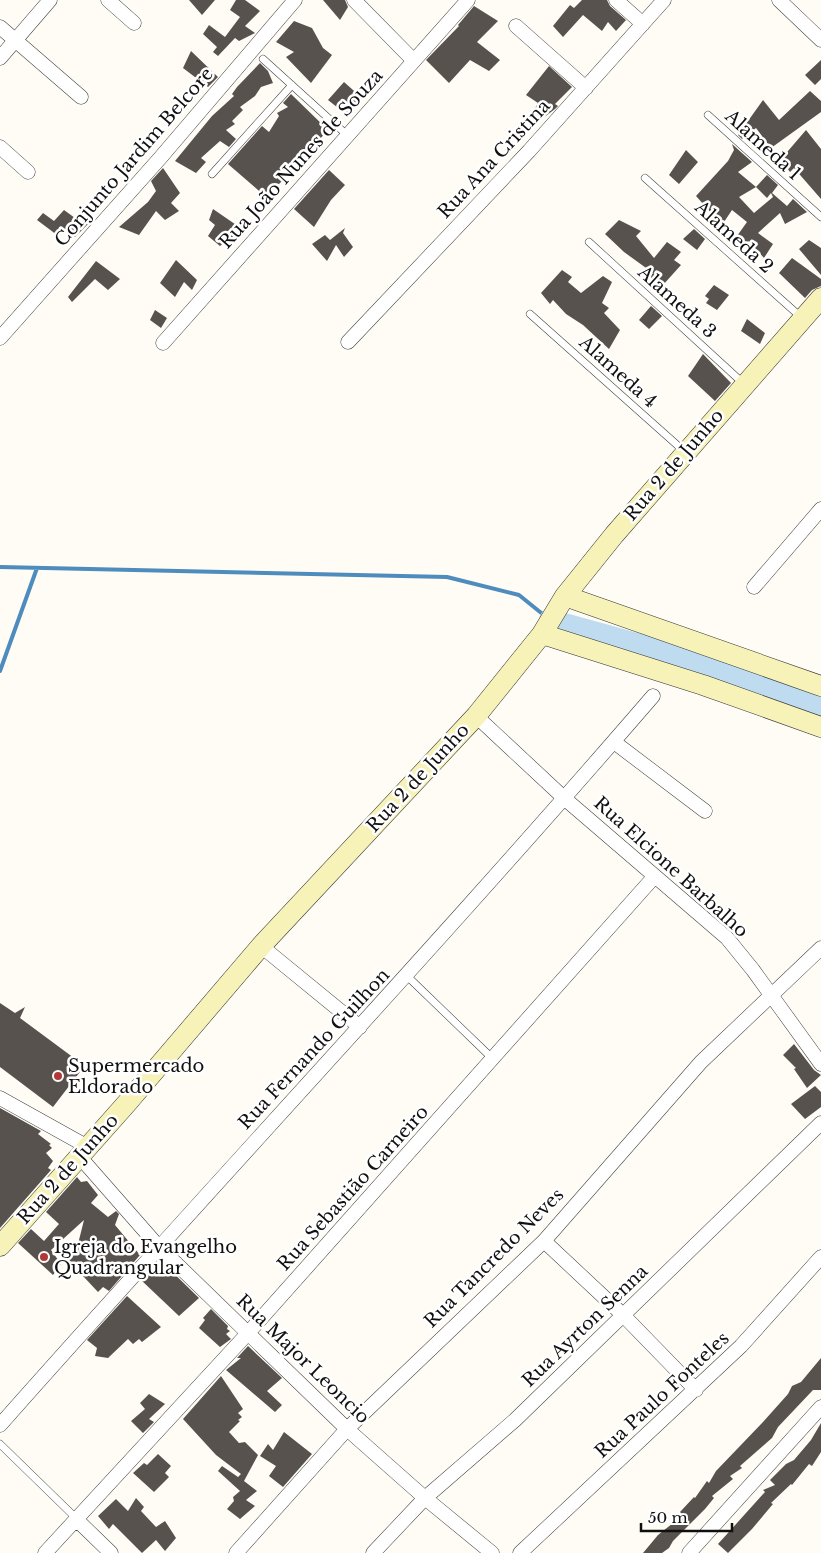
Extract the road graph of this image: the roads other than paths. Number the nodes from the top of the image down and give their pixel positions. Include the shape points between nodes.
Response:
1 (50, 0) edge
2 (108, 0) edge
3 (295, 0) edge
4 (354, 0) edge
5 (468, 0) edge
6 (616, 0) edge
7 (664, 0) edge
8 (779, 0) edge
9 (134, 23) dead end
10 (643, 24) junction
11 (516, 26) dead end
12 (0, 27) edge
13 (15, 40) junction
14 (821, 40) edge
15 (0, 58) edge
16 (263, 59) dead end
17 (414, 61) junction
18 (292, 85) junction
19 (586, 88) junction
20 (81, 97) dead end
21 (708, 115) dead end
22 (347, 135) junction
23 (0, 147) edge
24 (28, 172) dead end
25 (212, 174) dead end
26 (645, 178) dead end
27 (821, 217) edge
28 (589, 242) dead end
29 (821, 298) edge
30 (530, 314) dead end
31 (802, 318) junction
32 (0, 338) edge
33 (348, 342) dead end
34 (163, 343) dead end
35 (744, 384) junction
36 (685, 452) junction
37 (821, 509) edge
38 (754, 587) dead end
39 (565, 596) junction
40 (542, 634) junction
41 (821, 686) edge
42 (653, 696) dead end
43 (476, 716) junction
44 (821, 727) edge
45 (614, 742) junction
46 (564, 798) junction
47 (705, 811) dead end
48 (654, 877) junction
49 (261, 946) junction
50 (821, 948) edge
51 (407, 976) junction
52 (771, 995) junction
53 (360, 1027) junction
54 (494, 1060) junction
55 (821, 1064) edge
56 (0, 1098) edge
57 (821, 1123) edge
58 (84, 1152) junction
59 (544, 1241) junction
60 (0, 1246) edge
61 (158, 1246) junction
62 (821, 1257) edge
63 (623, 1315) junction
64 (249, 1332) junction
65 (696, 1390) junction
66 (821, 1407) edge
67 (0, 1425) edge
68 (347, 1429) junction
69 (0, 1444) edge
70 (425, 1498) junction
71 (77, 1520) junction
72 (45, 1553) edge
73 (111, 1553) edge
74 (236, 1553) edge
75 (373, 1553) edge
76 (492, 1553) edge
77 (520, 1553) edge
78 (689, 1553) edge

1 - 13 street
2 - 9 street
3 - 32 street, Conjunto Jardim Belcore via 162,157
4 - 17 street
5 - 17 street, Rua João Nunes de Souza
6 - 10 street
7 - 10 street, Rua Ana Cristina
8 - 14 street
10 - 19 street, Rua Ana Cristina
11 - 19 street
12 - 13 street
13 - 15 street
13 - 20 street
16 - 18 lane
17 - 22 street, Rua João Nunes de Souza
18 - 22 lane
18 - 25 lane
19 - 33 street, Rua Ana Cristina
21 - 27 lane, Alameda 1
22 - 34 street, Rua João Nunes de Souza
23 - 24 street
26 - 31 lane, Alameda 2
28 - 35 lane, Alameda 3
29 - 31 street, Rua 2 de Junho
30 - 36 lane, Alameda 4
31 - 35 street, Rua 2 de Junho
35 - 36 street, Rua 2 de Junho
36 - 39 street, Rua 2 de Junho
37 - 38 street
39 - 40 street, Rua 2 de Junho
39 - 41 street
40 - 43 street, Rua 2 de Junho
40 - 44 street via 703,685
42 - 45 street, Rua Fernando Guilhon
43 - 46 street, Rua Elcione Barbalho
43 - 49 street, Rua 2 de Junho
45 - 46 street, Rua Fernando Guilhon
45 - 47 street
46 - 48 street, Rua Elcione Barbalho
46 - 51 street, Rua Fernando Guilhon
48 - 52 street, Rua Elcione Barbalho via 727,938
48 - 54 street, Rua Sebastião Carneiro
49 - 53 street
49 - 58 street, Rua 2 de Junho
50 - 52 street, Rua Tancredo Neves
51 - 53 street, Rua Fernando Guilhon
51 - 54 lane
52 - 55 street, Rua Elcione Barbalho
52 - 59 street, Rua Tancredo Neves via 701,1062
53 - 61 street, Rua Fernando Guilhon
54 - 64 street, Rua Sebastião Carneiro
56 - 58 street, Rua Major Leoncio
57 - 63 street, Rua Ayrton Senna
58 - 60 street, Rua 2 de Junho
58 - 61 street, Rua Major Leoncio
59 - 63 street
59 - 68 street, Rua Tancredo Neves
61 - 64 street, Rua Major Leoncio
61 - 67 street, Rua Fernando Guilhon
62 - 65 street, Rua Paulo Fonteles via 741,1346
63 - 65 street
63 - 70 street, Rua Ayrton Senna via 515,1420
64 - 68 street, Rua Major Leoncio
64 - 71 street, Rua Sebastião Carneiro
65 - 77 street, Rua Paulo Fonteles
66 - 78 street
68 - 70 street, Rua Major Leoncio
68 - 74 street, Rua Tancredo Neves
69 - 71 lane
70 - 75 street, Rua Ayrton Senna
70 - 76 street, Rua Major Leoncio
71 - 72 street, Rua Sebastião Carneiro
71 - 73 street

